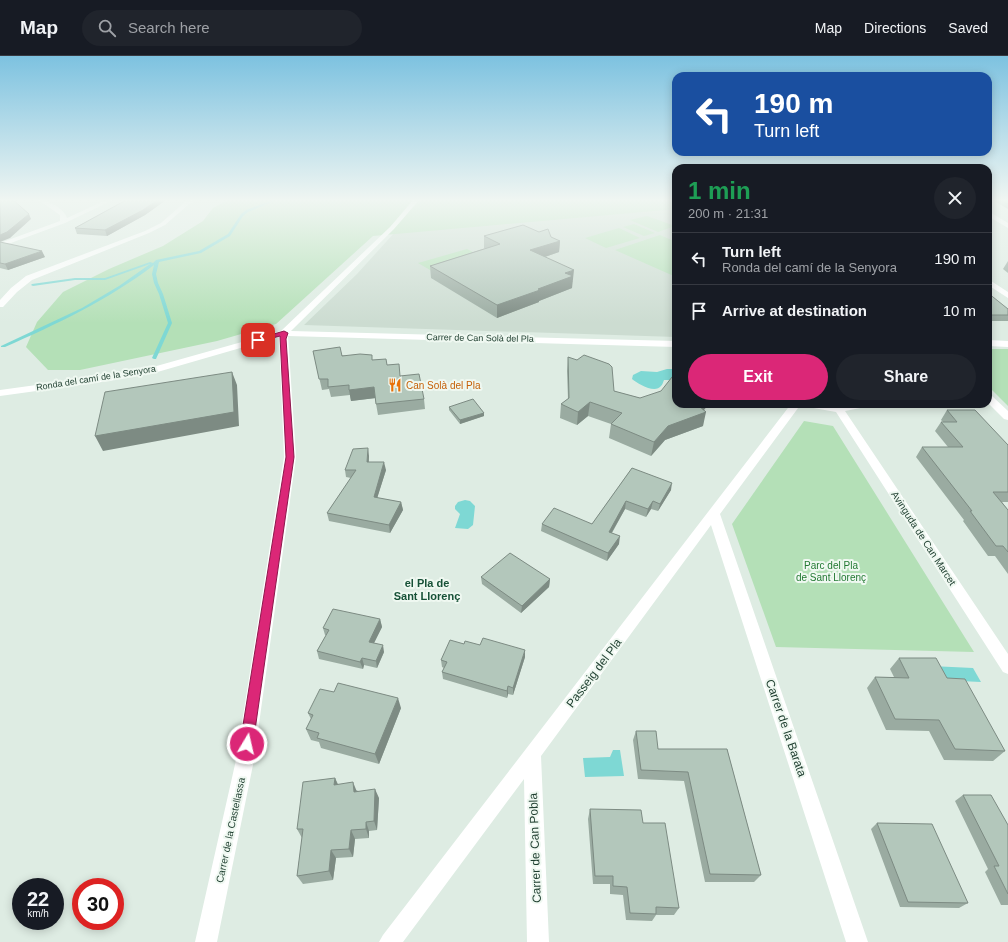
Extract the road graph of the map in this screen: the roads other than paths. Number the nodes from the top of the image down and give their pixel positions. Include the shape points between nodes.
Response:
1 (13, 240) edge
2 (126, 240) edge
3 (379, 240) edge
4 (0, 245) edge
5 (992, 284) edge
6 (1008, 296) edge
7 (0, 305) edge
8 (284, 333) junction
9 (992, 343) edge
10 (672, 344) edge
11 (1008, 344) edge
12 (0, 393) edge
13 (992, 401) edge
14 (793, 408) edge
15 (828, 408) edge
16 (853, 408) edge
17 (839, 409) junction
18 (1008, 417) edge
19 (714, 514) junction
20 (1008, 667) edge
21 (532, 754) junction
22 (206, 942) edge
23 (390, 942) edge
24 (538, 942) edge
25 (857, 942) edge

1 - 4 street
2 - 7 street via 30,278
3 - 8 street
5 - 6 street
8 - 10 street, Carrer de Can Solà del Pla
8 - 12 street, Ronda del camí de la Senyora via 154,370
8 - 22 street, Carrer de la Castellassa via 290,457 245,760
9 - 11 street
13 - 18 street
14 - 19 street, Passeig del Pla
15 - 17 street
16 - 17 street
17 - 20 street, Avinguda de Can Marcet
19 - 21 street, Passeig del Pla
19 - 25 street, Carrer de la Barata
21 - 23 street, Passeig del Pla
21 - 24 street, Carrer de Can Pobla

